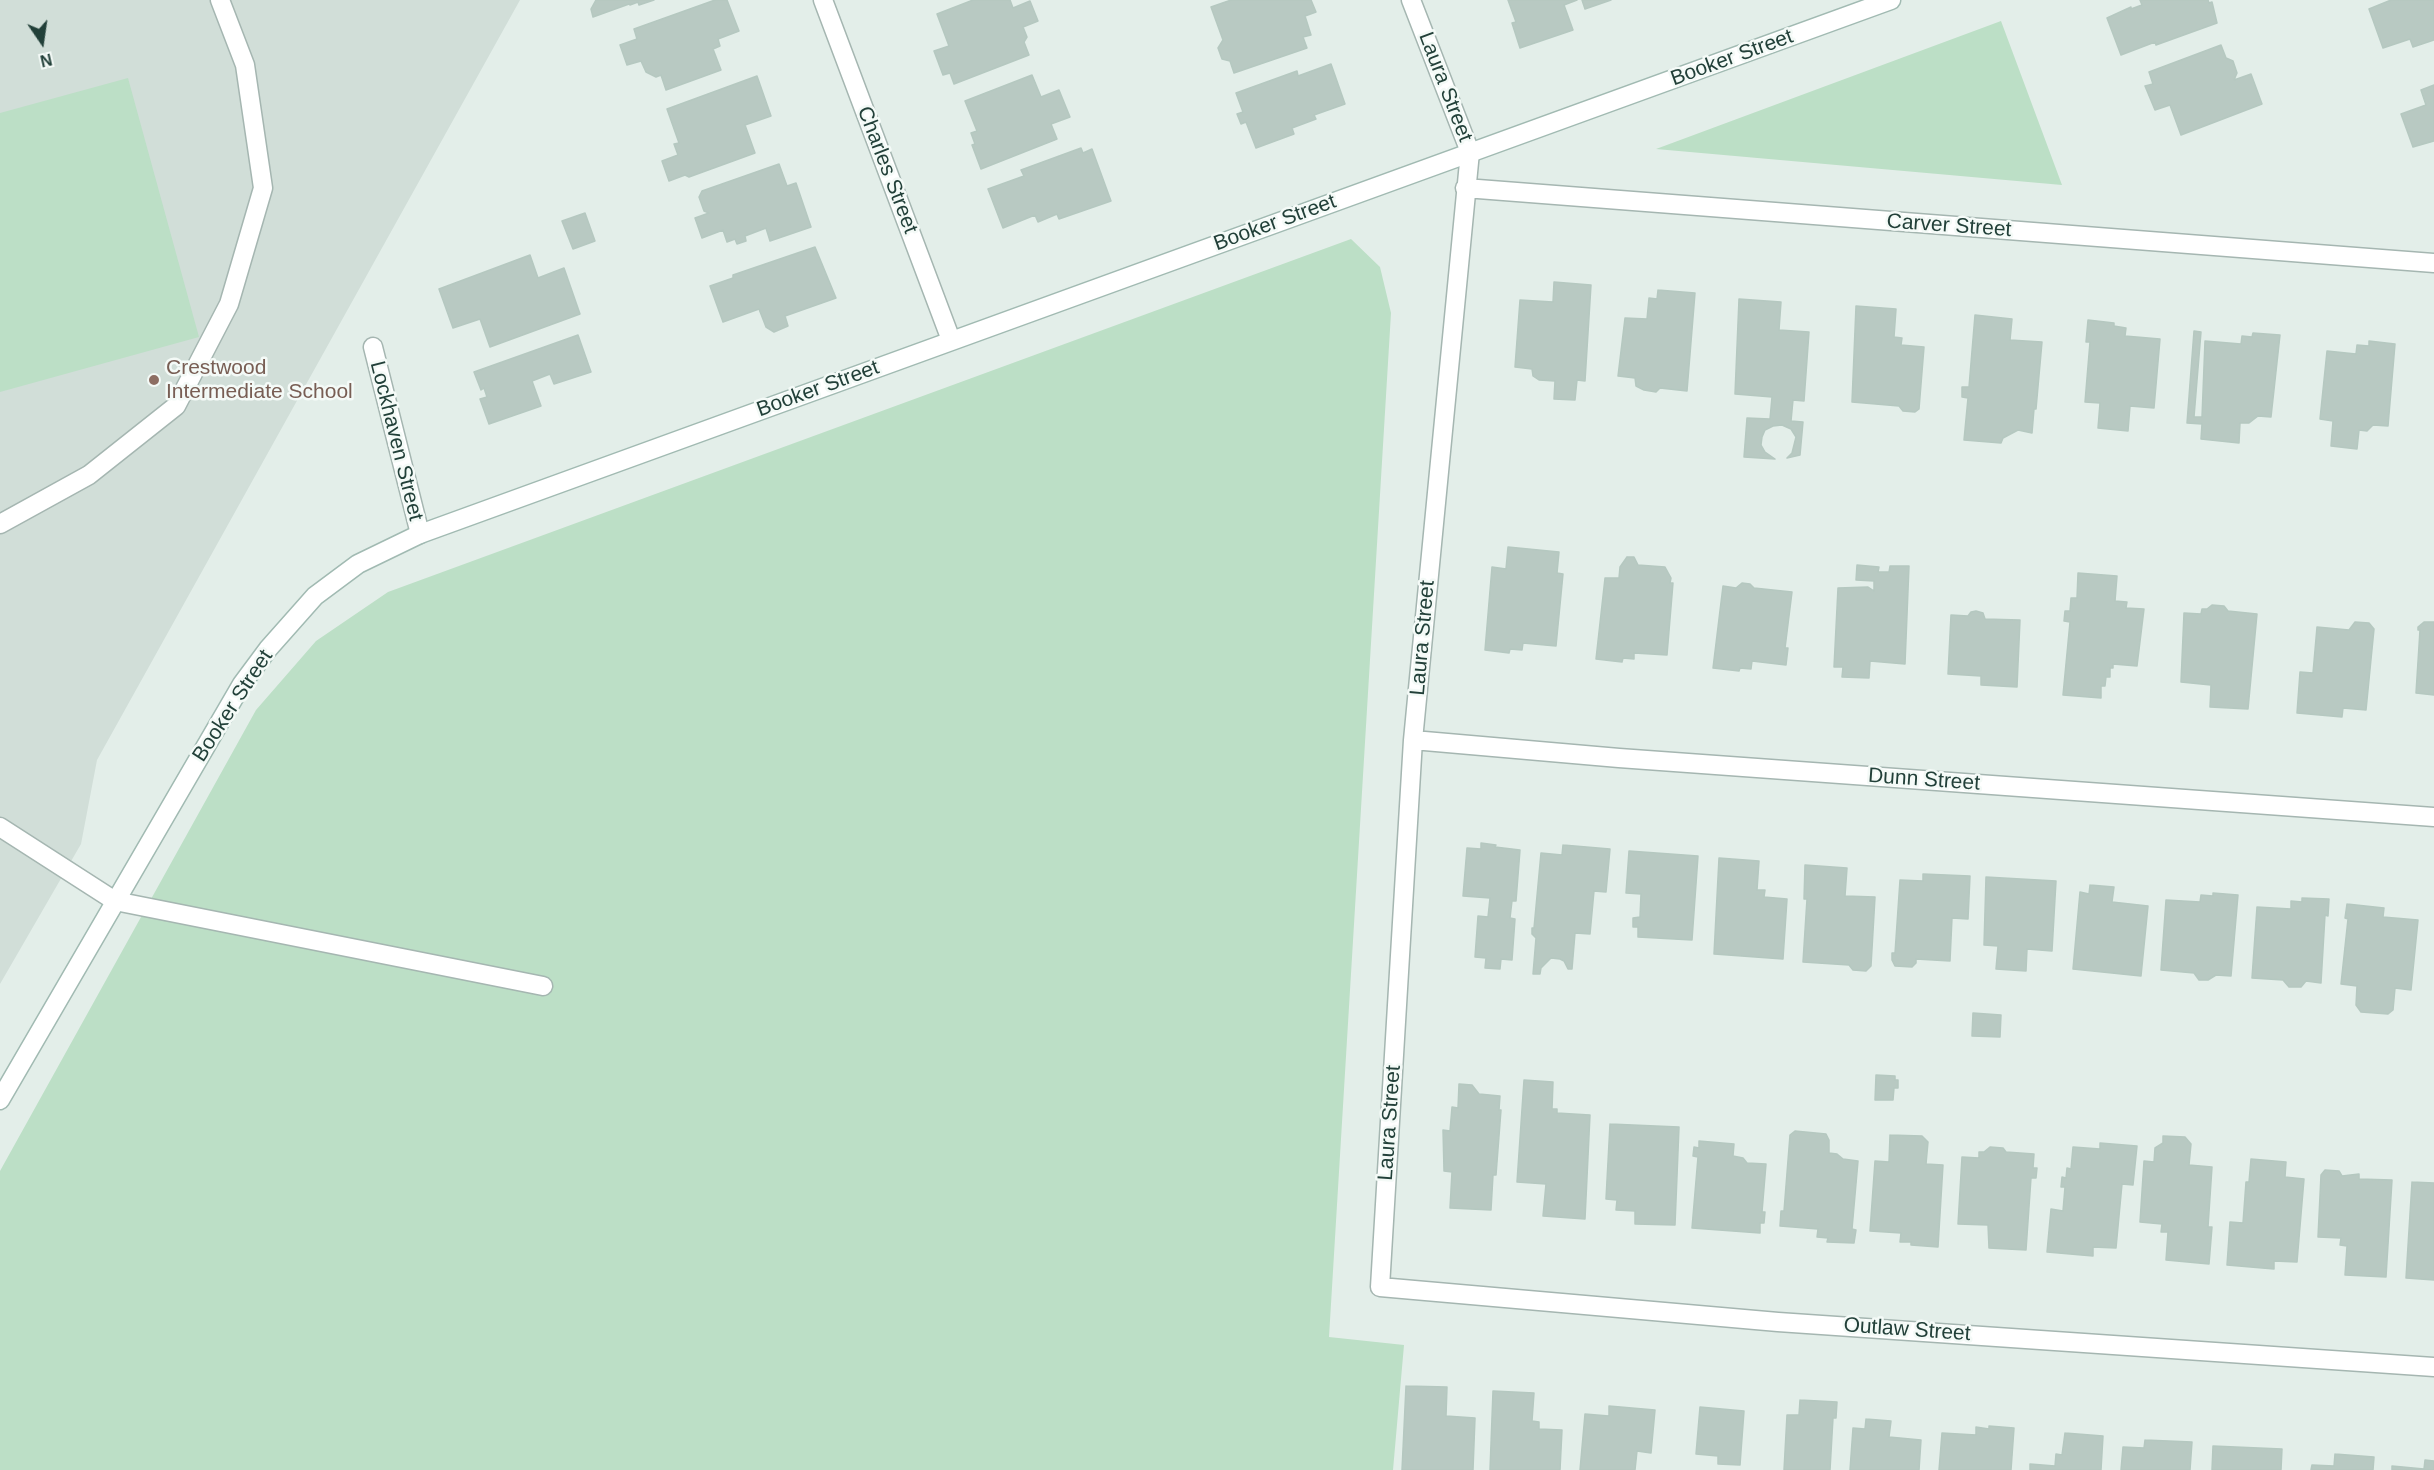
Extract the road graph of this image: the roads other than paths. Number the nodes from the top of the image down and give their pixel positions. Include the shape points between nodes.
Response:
1 (220, 0) edge
2 (823, 0) edge
3 (1412, 0) edge
4 (1891, 0) edge
5 (1470, 152) junction
6 (1465, 188) junction
7 (2434, 263) edge
8 (951, 340) junction
9 (373, 347) dead end
10 (0, 524) edge
11 (420, 534) junction
12 (1413, 740) junction
13 (2434, 817) edge
14 (0, 827) edge
15 (115, 901) junction
16 (543, 986) dead end
17 (0, 1100) edge
18 (1380, 1287) joint
19 (2434, 1367) edge

1 - 10 street via 245,65 263,188 229,304 176,406 89,475
2 - 8 street, Charles Street
3 - 5 street, Laura Street
4 - 5 street, Booker Street
5 - 6 street, Laura Street
5 - 8 street, Booker Street
6 - 7 street, Carver Street
6 - 12 street, Laura Street
8 - 11 street, Booker Street
9 - 11 street, Lockhaven Street
11 - 15 street, Booker Street via 358,564 315,596 268,649 242,684
12 - 13 street, Dunn Street
12 - 18 street, Laura Street
14 - 15 street
15 - 16 street
15 - 17 street, Booker Street
18 - 19 street, Outlaw Street via 1778,1322

